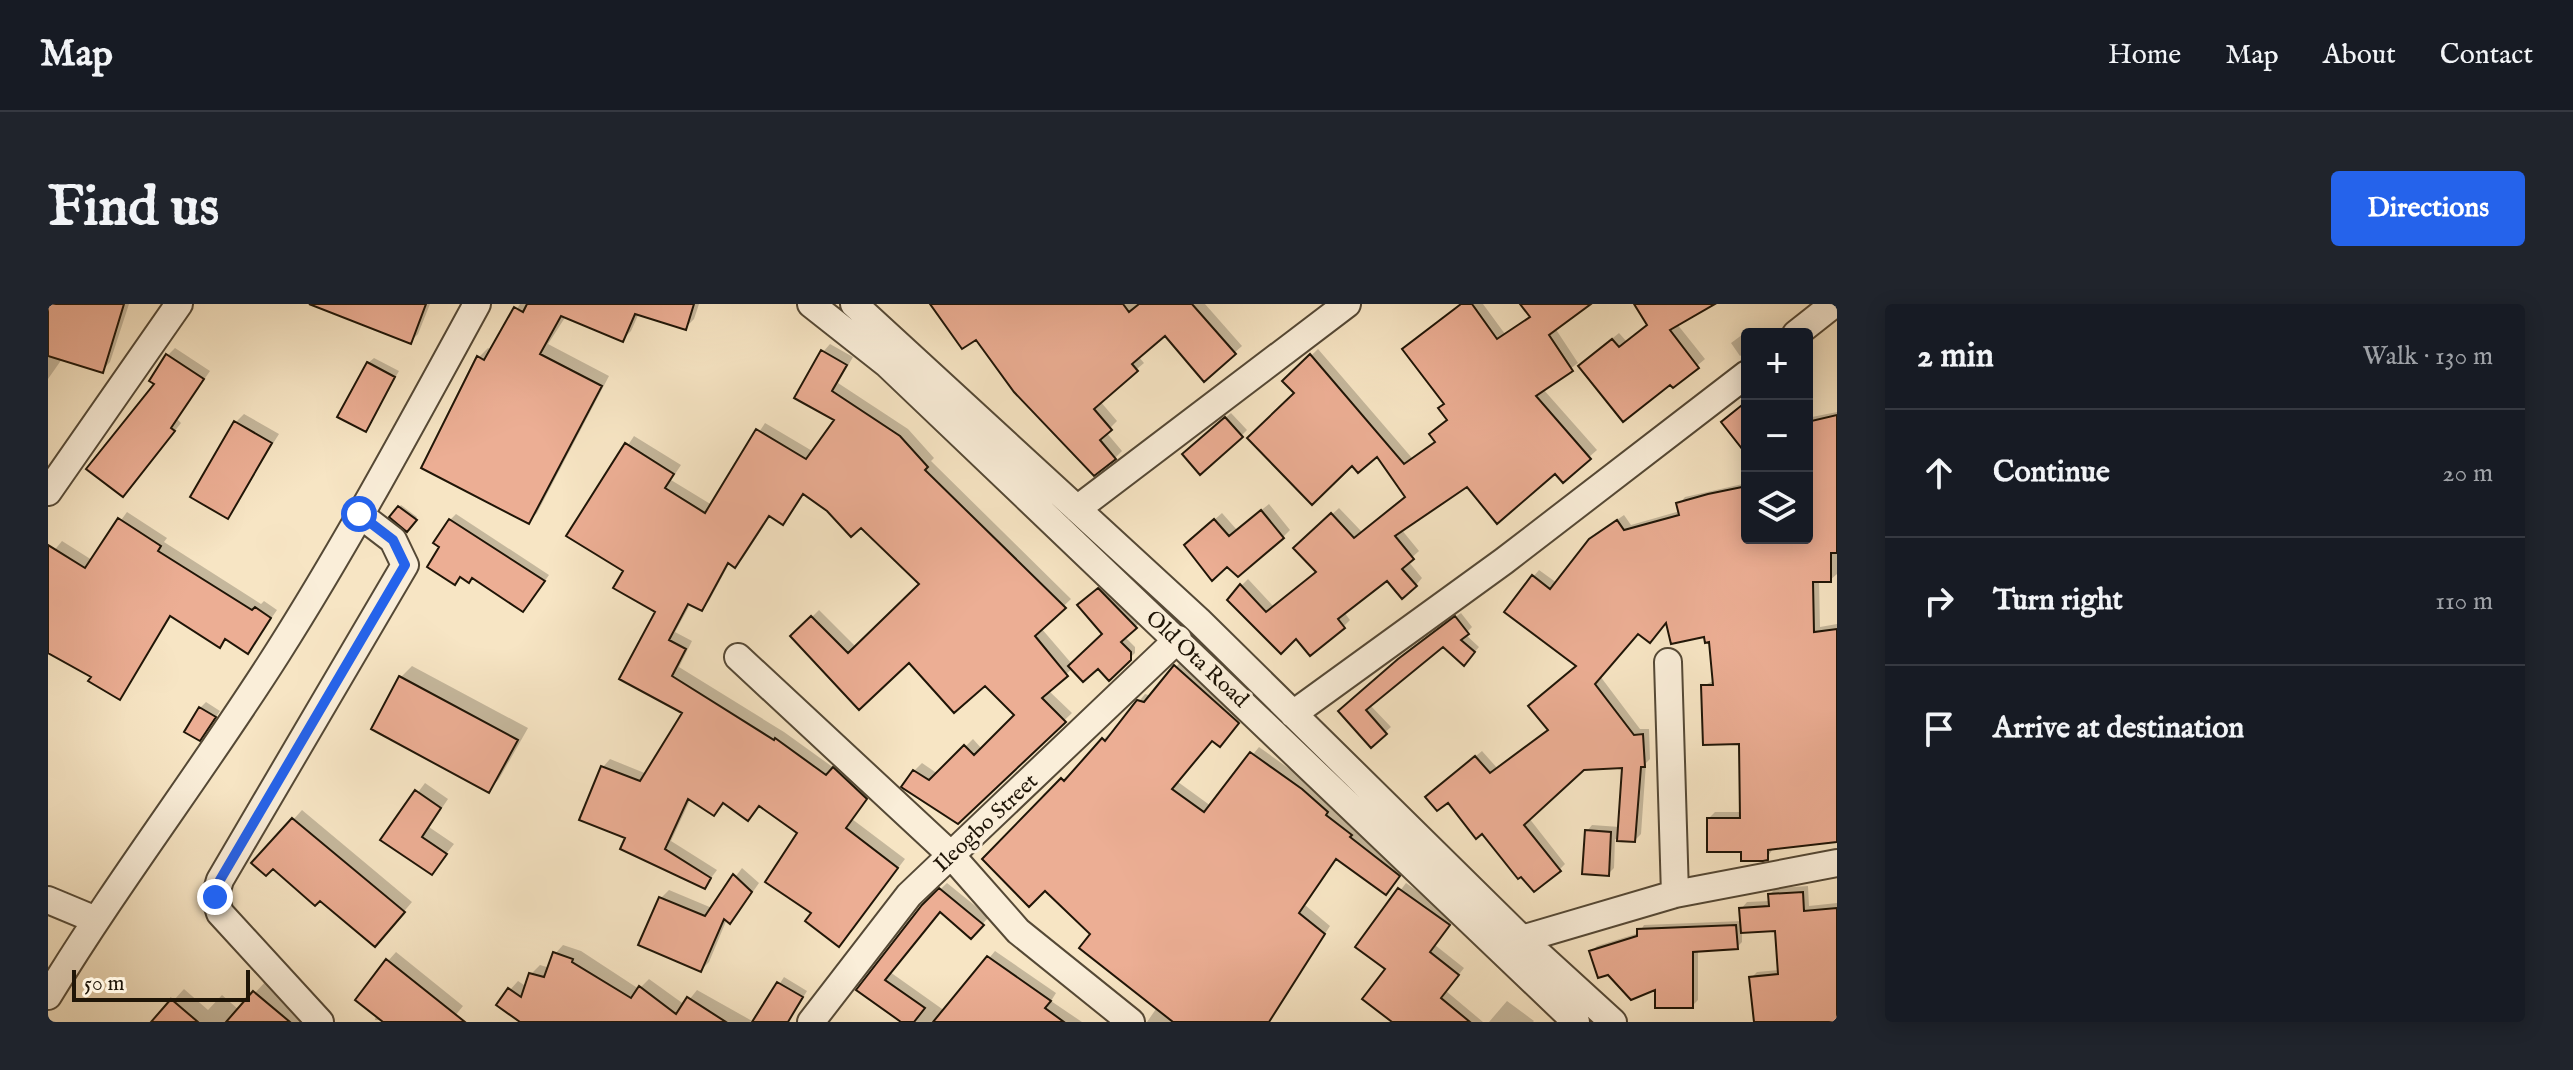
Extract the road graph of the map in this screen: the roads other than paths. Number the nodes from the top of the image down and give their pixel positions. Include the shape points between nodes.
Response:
1 (179, 304) edge
2 (477, 304) edge
3 (811, 304) edge
4 (1347, 304) edge
5 (1834, 304) edge
6 (859, 306) edge
7 (1804, 328) edge
8 (1741, 379) edge
9 (48, 492) edge
10 (1077, 509) junction
11 (359, 514) junction
12 (1178, 639) junction
13 (738, 657) dead end
14 (1668, 662) dead end
15 (1293, 714) junction
16 (950, 854) junction
17 (1837, 863) edge
18 (1675, 894) junction
19 (48, 900) edge
20 (96, 920) junction
21 (1522, 939) junction
22 (48, 996) edge
23 (320, 1022) edge
24 (811, 1022) edge
25 (1131, 1022) edge
26 (1576, 1022) edge
27 (1613, 1022) edge

1 - 9 street
2 - 11 street
3 - 12 street, Old Ota Road via 887,364
4 - 10 street
5 - 7 street
6 - 10 street, Old Ota Road
8 - 15 street
10 - 15 street, Old Ota Road
11 - 20 street via 278,652
11 - 23 street via 393,540 405,565 220,880 215,897 220,913
12 - 16 street, Ileogbo Street
12 - 26 street, Old Ota Road
13 - 16 street
14 - 18 street
15 - 21 street, Old Ota Road
16 - 24 street, Ileogbo Street via 909,895
16 - 25 street via 1018,931
17 - 18 street
18 - 21 street
19 - 20 street
20 - 22 street
21 - 27 street, Old Ota Road

